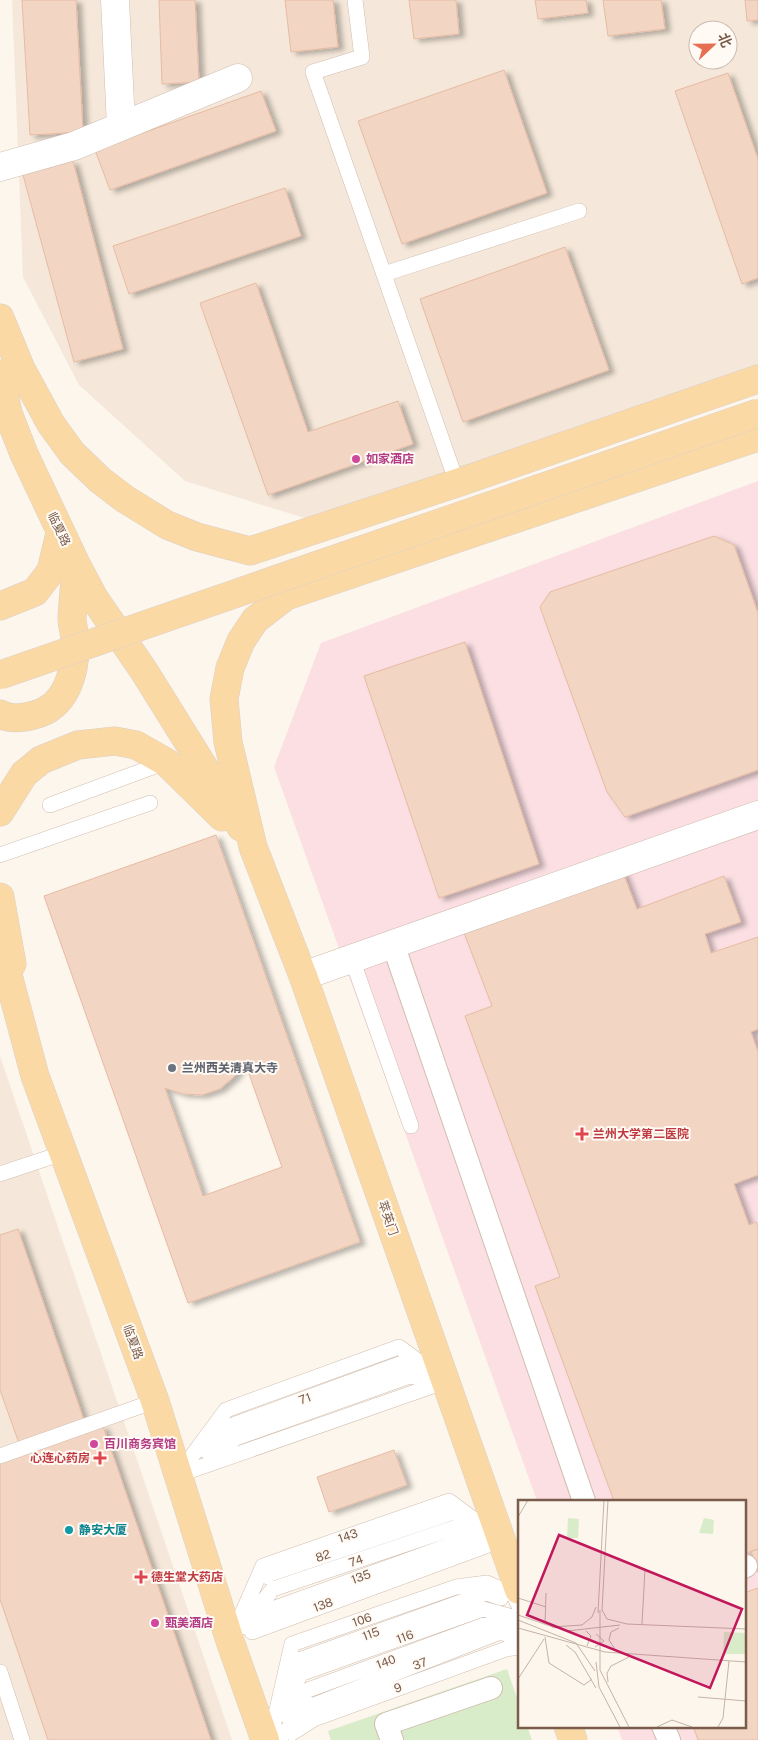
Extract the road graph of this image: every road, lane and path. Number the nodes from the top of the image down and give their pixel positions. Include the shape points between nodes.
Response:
1 (115, 0) edge
2 (355, 0) edge
3 (238, 78) dead end
4 (121, 126) junction
5 (0, 167) edge
6 (579, 211) dead end
7 (384, 274) junction
8 (0, 318) edge
9 (0, 374) edge
10 (758, 378) edge
11 (758, 396) edge
12 (758, 413) edge
13 (758, 437) edge
14 (457, 483) junction
15 (60, 533) junction
16 (76, 564) junction
17 (0, 606) edge
18 (0, 657) edge
19 (0, 675) edge
20 (0, 714) edge
21 (166, 762) junction
22 (150, 803) dead end
23 (50, 804) dead end
24 (0, 812) edge
25 (758, 814) edge
26 (254, 847) junction
27 (0, 855) edge
28 (0, 897) edge
29 (393, 944) junction
30 (0, 945) edge
31 (352, 959) junction
32 (303, 976) junction
33 (0, 999) edge
34 (35, 1076) junction
35 (411, 1126) dead end
36 (63, 1153) junction
37 (0, 1174) edge
38 (445, 1381) junction
39 (155, 1401) junction
40 (0, 1456) edge
41 (178, 1475) junction
42 (584, 1500) edge
43 (502, 1540) junction
44 (518, 1587) edge
45 (518, 1604) edge
46 (518, 1614) edge
47 (518, 1624) edge
48 (518, 1633) edge
49 (518, 1638) edge
50 (230, 1641) junction
51 (518, 1648) edge
52 (0, 1672) edge
53 (491, 1688) dead end
54 (569, 1728) edge
55 (665, 1728) edge
56 (22, 1740) edge
57 (265, 1740) edge
58 (273, 1740) edge
59 (282, 1740) edge
60 (392, 1740) edge
61 (573, 1740) edge
62 (669, 1740) edge

1 - 4 street
2 - 7 lane via 362,57 313,72
3 - 4 street
4 - 5 street via 74,146
6 - 7 lane
7 - 14 lane
8 - 14 main road via 21,369 51,424 72,453 125,499 167,525 196,537 250,551
9 - 15 main road, 临夏路 via 14,429
10 - 14 main road
11 - 18 main road
12 - 19 main road, bridge
13 - 26 main road via 286,596 255,620 241,640 230,668 224,699 228,742
15 - 16 main road, 临夏路
15 - 17 main road via 51,571 35,592
16 - 20 main road via 72,621 74,670 69,685 50,708 36,715 21,718
16 - 26 main road, 临夏路 via 94,598 144,671
21 - 23 lane
21 - 24 main road via 136,745 115,740 78,745 41,760 24,774
21 - 26 main road
22 - 27 lane
25 - 29 street
26 - 32 main road, 萃英门
28 - 34 main road
29 - 31 street
29 - 42 street
30 - 34 main road, 临夏路
31 - 32 street
31 - 35 lane
32 - 38 main road, 萃英门
33 - 34 main road
34 - 36 main road, 临夏路
36 - 37 lane
36 - 39 main road, 临夏路
38 - 41 lane via 410,1376 236,1438
38 - 41 lane via 399,1347 226,1410
38 - 43 main road, 萃英门
39 - 40 lane
39 - 41 main road, 临夏路
41 - 50 main road, 临夏路
43 - 44 main road, 萃英门
43 - 50 lane, 138
43 - 50 lane, 74 via 460,1526 274,1589
43 - 50 lane, 143 via 450,1501 263,1566
45 - 58 lane, 106 via 514,1595 487,1583 456,1587 292,1644
46 - 58 lane, 115 via 509,1600 486,1593 293,1662
47 - 58 lane, 116 via 509,1616 483,1609 300,1674
48 - 58 lane, 140 via 495,1621 308,1690
49 - 58 lane, 37 via 500,1632 309,1707
50 - 57 main road, 临夏路
51 - 59 lane, 9 via 506,1649 314,1719
52 - 56 lane
53 - 60 street via 386,1724
54 - 61 main road
55 - 62 street

